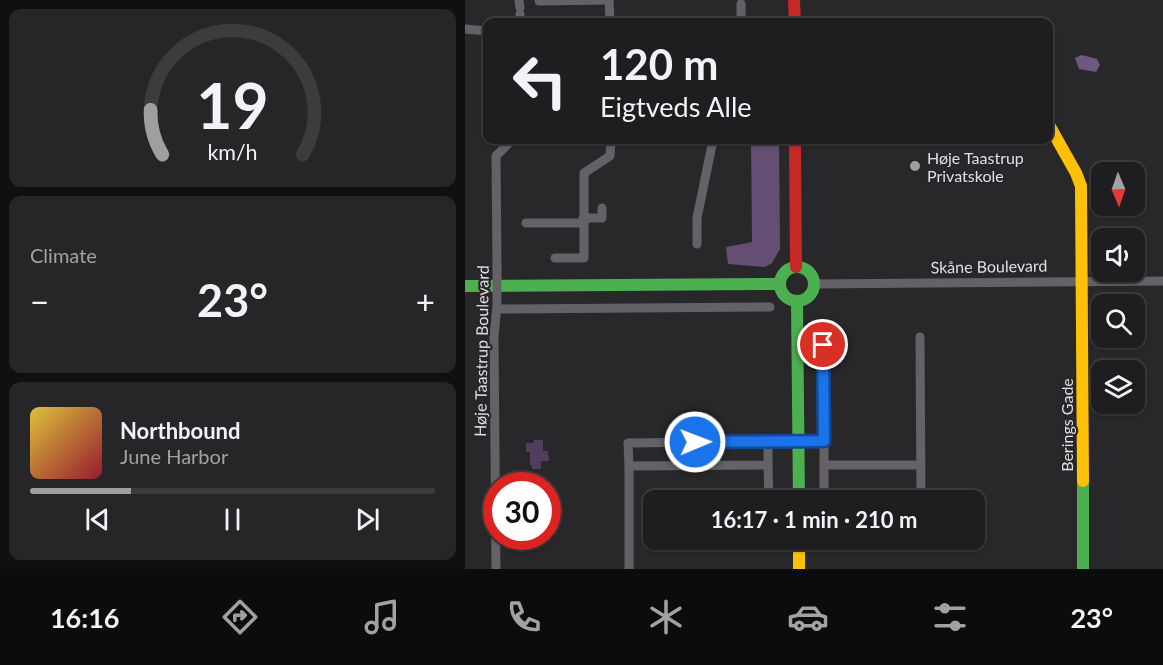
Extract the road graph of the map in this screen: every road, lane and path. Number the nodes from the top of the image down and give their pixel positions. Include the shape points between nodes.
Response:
1 (609, 0) edge
2 (794, 0) edge
3 (539, 1) edge
4 (741, 4) dead end
5 (610, 18) edge
6 (741, 18) edge
7 (795, 18) edge
8 (465, 29) edge
9 (483, 31) edge
10 (1053, 132) edge
11 (508, 144) edge
12 (609, 144) edge
13 (712, 144) edge
14 (795, 144) edge
15 (602, 208) dead end
16 (583, 221) junction
17 (526, 223) dead end
18 (697, 244) dead end
19 (555, 258) dead end
20 (796, 267) junction
21 (1163, 280) edge
22 (1081, 281) junction
23 (780, 284) junction
24 (815, 284) junction
25 (465, 286) edge
26 (797, 302) junction
27 (497, 306) junction
28 (770, 307) dead end
29 (920, 337) dead end
30 (823, 345) dead end
31 (768, 441) junction
32 (798, 441) junction
33 (824, 441) junction
34 (768, 465) junction
35 (824, 465) junction
36 (921, 465) junction
37 (629, 466) junction
38 (769, 490) edge
39 (799, 490) edge
40 (824, 490) edge
41 (921, 490) edge
42 (799, 550) edge
43 (496, 569) edge
44 (629, 569) edge
45 (799, 569) edge
46 (1083, 569) edge

1 - 3 street
1 - 5 street
2 - 7 street
4 - 6 street
8 - 9 street
10 - 22 street, Berings Gade via 1081,186
11 - 27 street, Høje Taastrup Boulevard, bridge via 496,156
12 - 16 street via 610,156 584,173
13 - 18 street via 697,218
14 - 20 street
15 - 16 street via 602,218
16 - 17 street
16 - 19 street via 584,258
20 - 23 street via 785,273
20 - 24 street via 809,272
21 - 22 street, Skåne Boulevard
22 - 24 street, Skåne Boulevard
22 - 46 street, Berings Gade
23 - 25 street
23 - 26 street via 784,296
24 - 26 street via 811,295
26 - 32 street
27 - 28 street
27 - 43 street, Høje Taastrup Boulevard
29 - 36 street
30 - 33 street
31 - 32 street
31 - 34 street
31 - 37 street via 628,443
32 - 33 street
32 - 39 street
33 - 35 street
34 - 37 street
34 - 38 street
35 - 36 street
35 - 40 street
36 - 41 street
37 - 44 street
42 - 45 street

